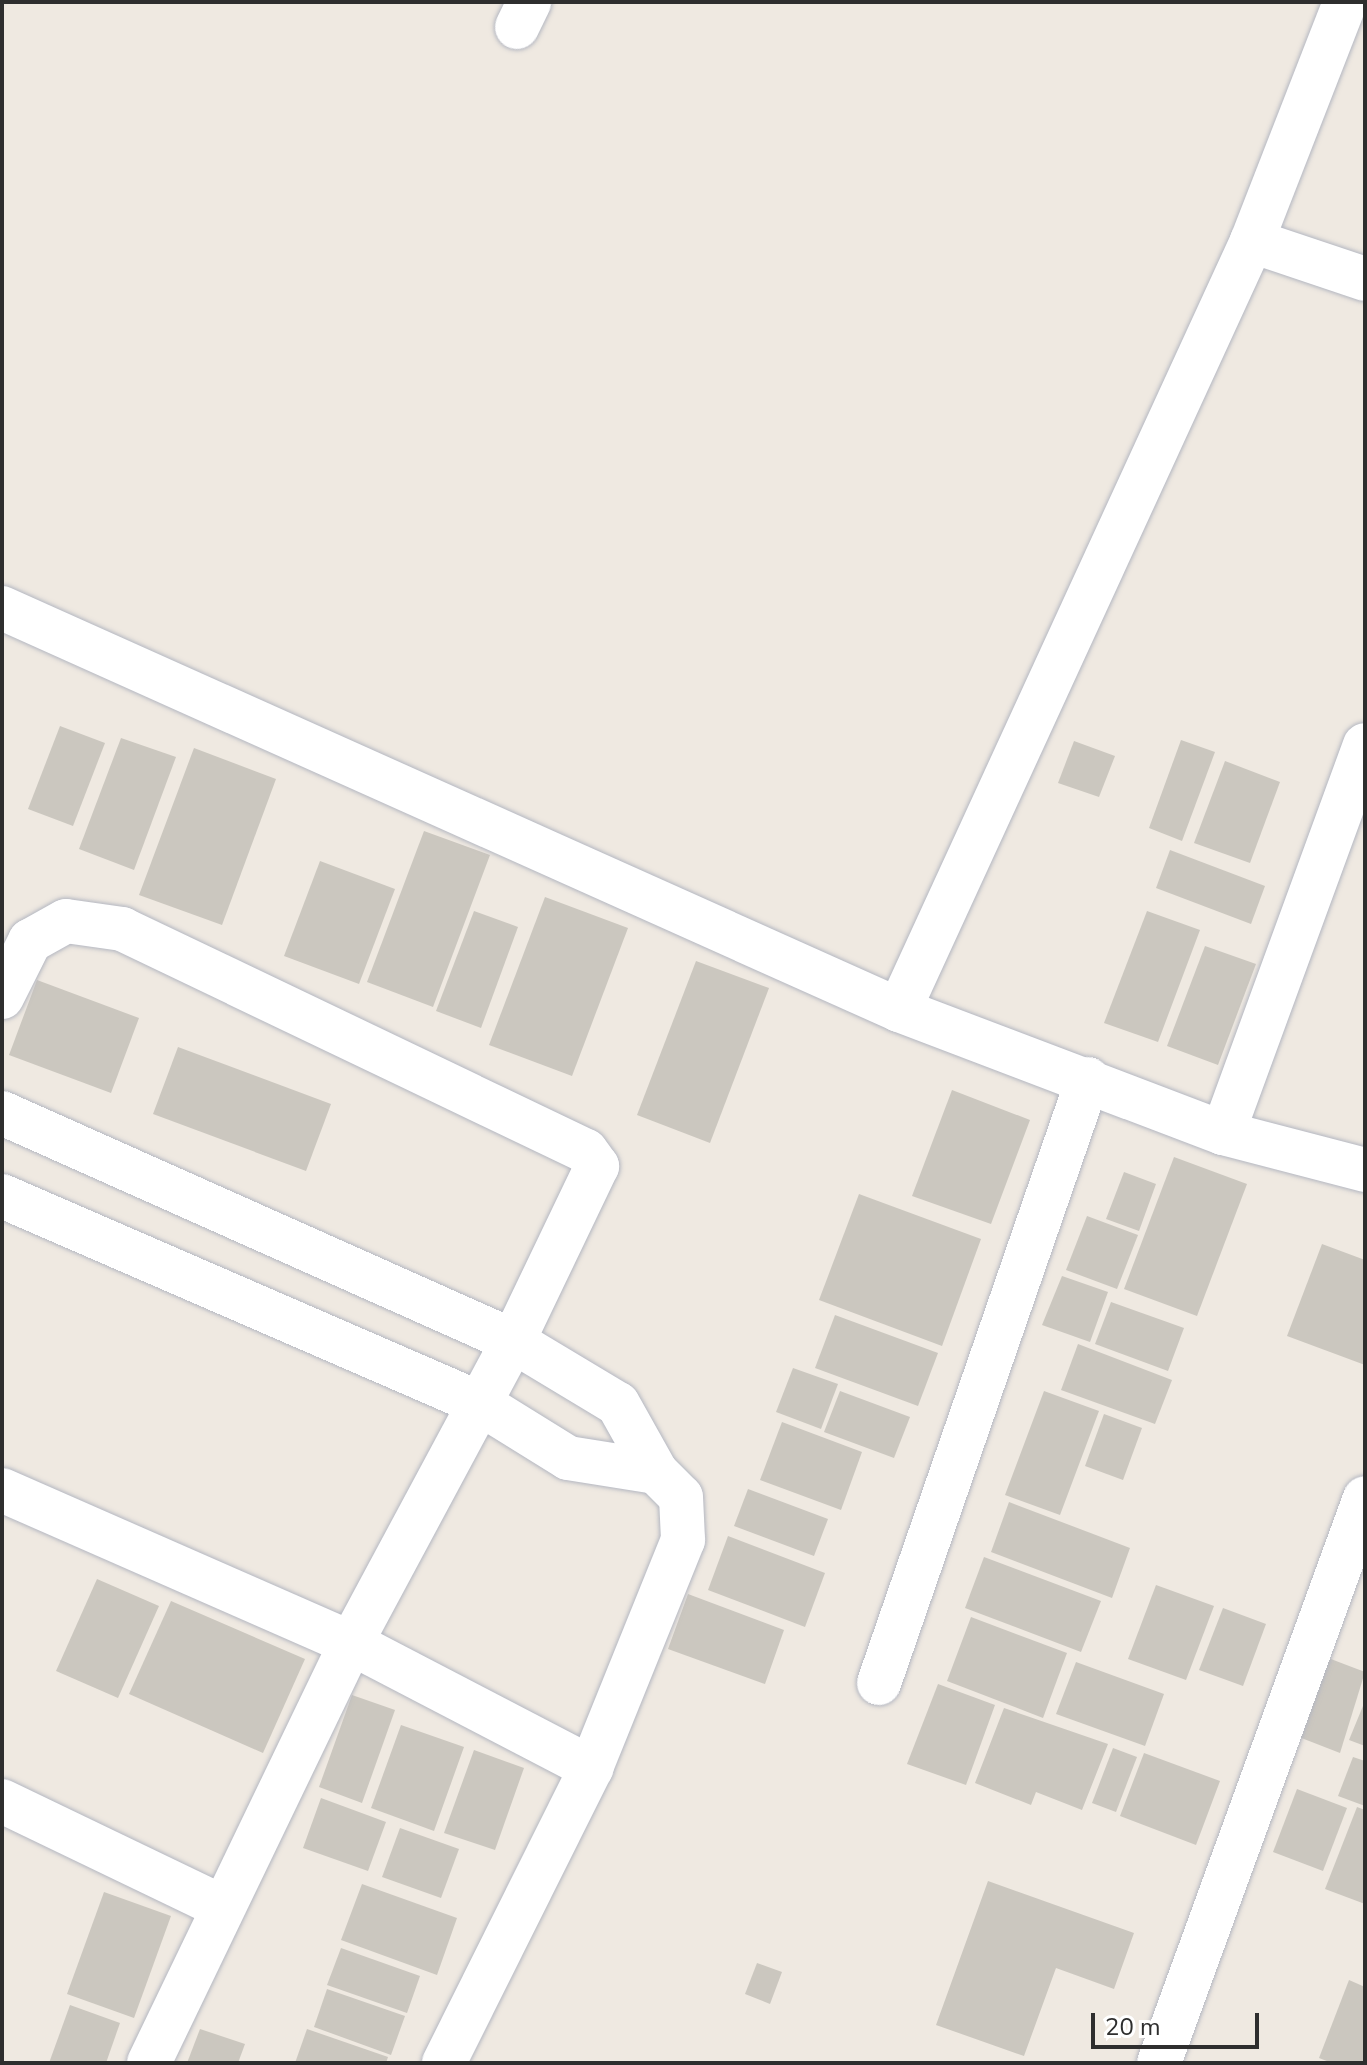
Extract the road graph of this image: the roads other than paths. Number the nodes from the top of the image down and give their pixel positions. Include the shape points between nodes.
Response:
1 (1345, 2) edge
2 (1252, 241) junction
3 (1365, 279) edge
4 (2, 608) edge
5 (1365, 745) edge
6 (2, 997) edge
7 (899, 1010) junction
8 (1088, 1079) junction
9 (2, 1113) edge
10 (1223, 1133) junction
11 (1365, 1170) edge
12 (2, 1196) edge
13 (513, 1341) junction
14 (481, 1404) junction
15 (656, 1472) junction
16 (2, 1490) edge
17 (1365, 1498) edge
18 (351, 1643) junction
19 (879, 1683) dead end
20 (591, 1768) junction
21 (2, 1801) edge
22 (222, 1907) junction
23 (149, 2063) edge
24 (444, 2063) edge
25 (1159, 2063) edge

1 - 2 street
2 - 3 street
2 - 7 street
4 - 7 street
5 - 10 street
6 - 13 street via 30,941 66,921 122,929 586,1151 597,1166
7 - 8 street
8 - 10 street
8 - 19 street
9 - 13 street
10 - 11 street
12 - 14 street
13 - 14 street
13 - 15 street via 618,1404
14 - 15 street via 568,1458
14 - 18 street
15 - 20 street via 681,1497 683,1540
16 - 18 street
17 - 25 street
18 - 20 street
18 - 22 street
20 - 24 street
21 - 22 street
22 - 23 street

